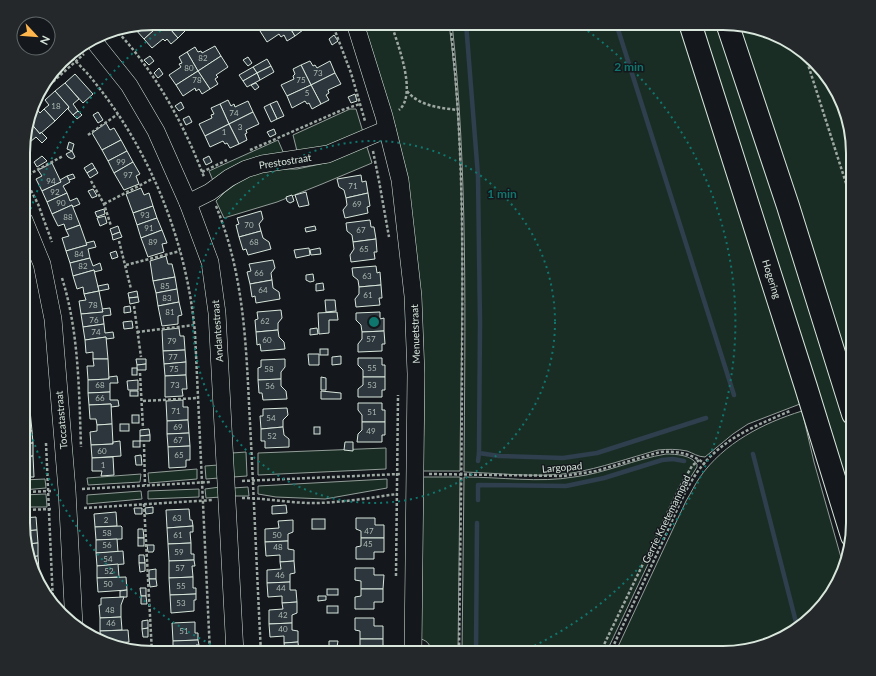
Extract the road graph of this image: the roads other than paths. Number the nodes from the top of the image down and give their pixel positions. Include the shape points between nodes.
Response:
1 (357, 30) edge
2 (692, 30) edge
3 (729, 30) edge
4 (91, 47) edge
5 (386, 122) junction
6 (188, 203) junction
7 (30, 235) edge
8 (846, 392) edge
9 (846, 517) edge
10 (74, 616) edge
11 (235, 646) edge
12 (413, 646) edge

1 - 5 street, Menuetstraat
2 - 9 highway, Hogering
3 - 8 highway
4 - 6 street, Andantestraat via 129,85 156,131
5 - 6 street, Prestostraat via 369,136 328,154 246,168
5 - 12 street, Menuetstraat via 400,180 413,296 416,374
6 - 11 street, Andantestraat via 210,262 218,313
7 - 10 street, Toccatastraat via 42,264 54,319

